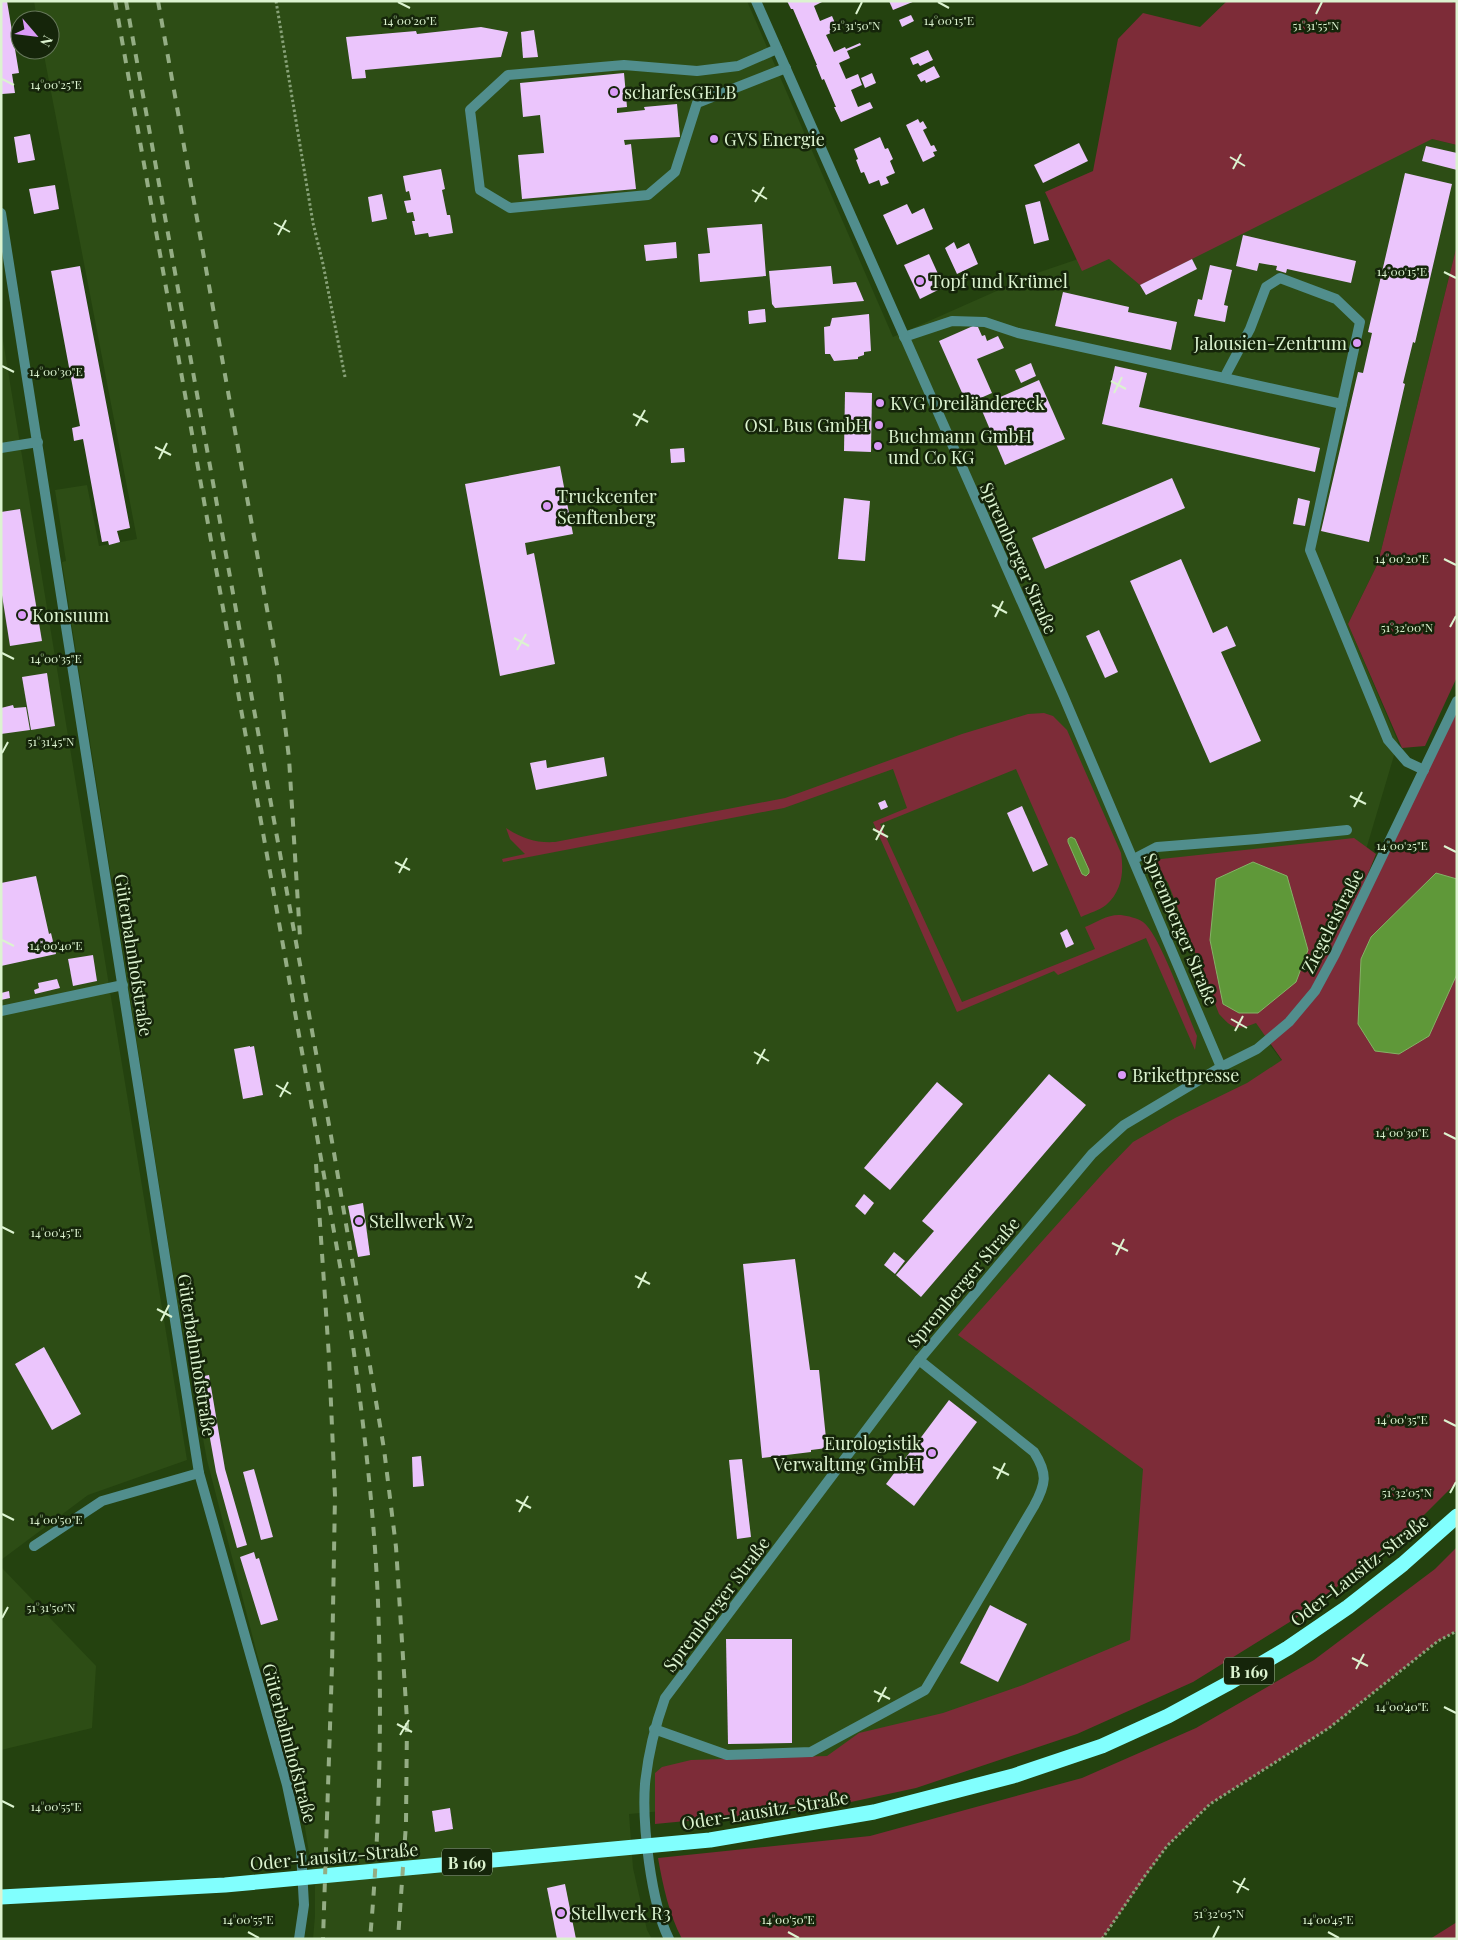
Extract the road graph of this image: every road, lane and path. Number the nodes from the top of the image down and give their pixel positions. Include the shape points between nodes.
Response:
1 (276, 1) edge
2 (756, 1) edge
3 (777, 49) junction
4 (786, 68) junction
5 (1, 213) edge
6 (904, 337) junction
7 (345, 377) dead end
8 (1224, 378) junction
9 (1342, 404) junction
10 (38, 442) junction
11 (1, 448) edge
12 (1457, 701) edge
13 (1424, 770) junction
14 (1347, 830) dead end
15 (1134, 859) junction
16 (123, 985) junction
17 (1, 1010) edge
18 (1221, 1067) junction
19 (920, 1360) junction
20 (199, 1473) junction
21 (1457, 1516) edge
22 (34, 1546) dead end
23 (1457, 1630) edge
24 (654, 1729) junction
25 (1, 1897) edge
26 (299, 1939) edge
27 (669, 1939) edge
28 (1102, 1939) edge

1 - 7 path via 313,224
2 - 3 street, Spremberger Straße
3 - 4 street, Spremberger Straße
3 - 4 street via 738,66 698,72 624,65 508,75 470,110 480,190 510,208 648,195 675,172 697,104
4 - 6 street, Spremberger Straße
5 - 10 street, Güterbahnhofstraße
6 - 8 street via 952,321 985,322 1018,333
6 - 15 street, Spremberger Straße
8 - 9 street
8 - 9 street via 1250,329 1266,287 1280,278 1336,299 1360,322
9 - 13 street via 1310,550 1388,740 1407,762
10 - 11 street
10 - 16 street, Güterbahnhofstraße
12 - 13 street, Ziegeleistraße
13 - 18 street, Ziegeleistraße via 1315,991 1289,1022 1257,1049
14 - 15 street via 1157,847
15 - 18 street, Spremberger Straße
16 - 17 street
16 - 20 street, Güterbahnhofstraße
18 - 19 street, Spremberger Straße via 1124,1125 1092,1154
19 - 24 street, Spremberger Straße via 666,1698
19 - 24 street via 1034,1452 1045,1476 1042,1492 925,1690 811,1752 727,1755
20 - 22 street via 102,1501
20 - 26 street, Güterbahnhofstraße via 287,1785 299,1841 304,1905
21 - 25 highway, Oder-Lausitz-Straße / B 169 via 1348,1607 1227,1684 1102,1746 1013,1776 874,1812 710,1840 225,1885
23 - 28 path via 1438,1640 1329,1728 1210,1804 1167,1846
24 - 27 street, Spremberger Straße via 645,1785 648,1845 653,1891

